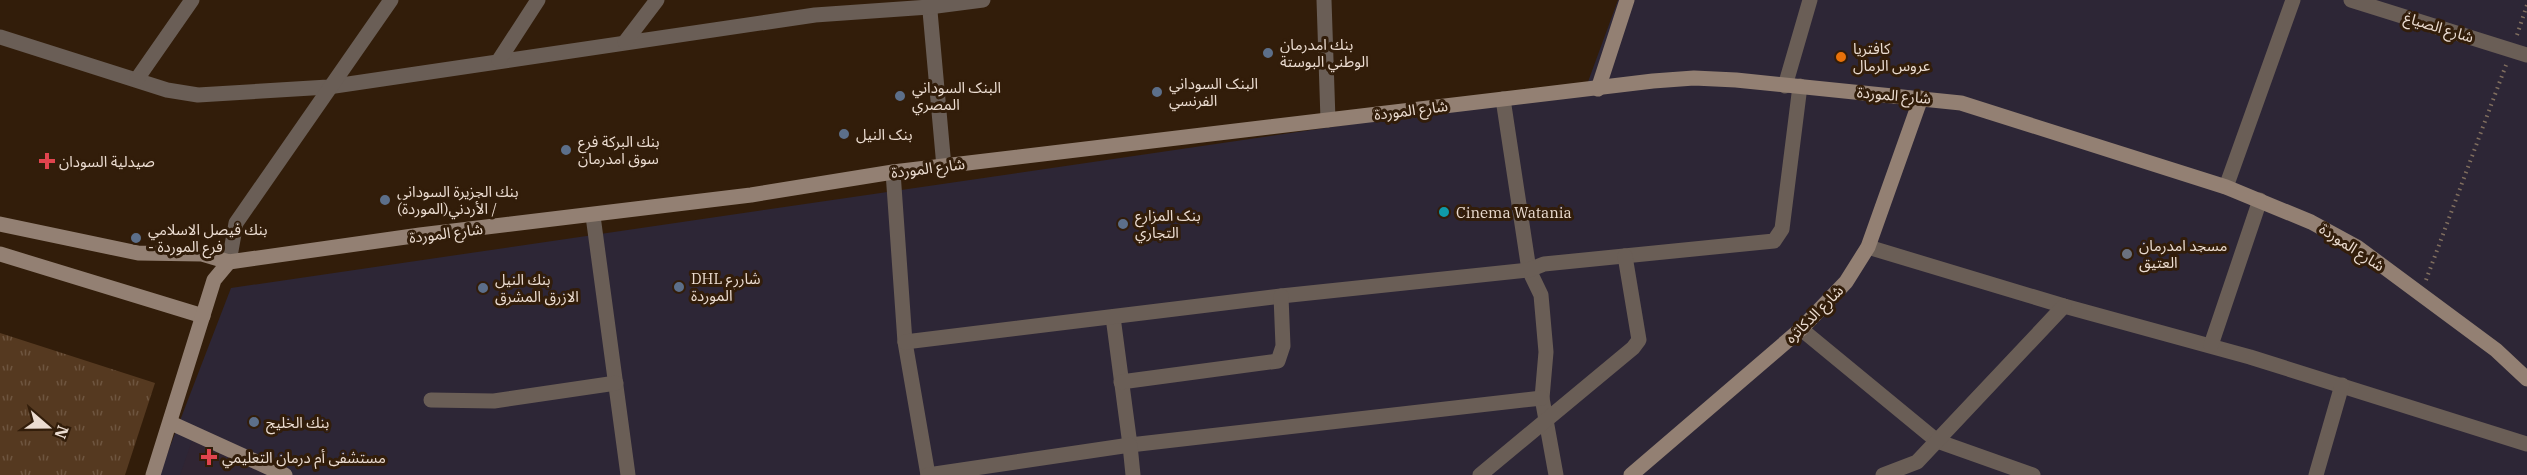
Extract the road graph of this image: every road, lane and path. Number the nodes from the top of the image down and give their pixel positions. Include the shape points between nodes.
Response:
1 (192, 0) edge
2 (391, 0) edge
3 (538, 0) edge
4 (657, 0) edge
5 (982, 0) edge
6 (1324, 0) edge
7 (1627, 0) edge
8 (1810, 0) edge
9 (2293, 0) edge
10 (2351, 0) edge
11 (929, 4) edge
12 (2527, 5) edge
13 (814, 7) edge
14 (0, 36) edge
15 (625, 42) junction
16 (2512, 49) junction
17 (2527, 55) edge
18 (499, 60) junction
19 (136, 79) junction
20 (1793, 86) junction
21 (328, 87) junction
22 (1598, 89) junction
23 (1921, 98) junction
24 (1503, 99) junction
25 (1328, 120) junction
26 (944, 166) junction
27 (893, 172) junction
28 (2226, 186) junction
29 (2260, 200) junction
30 (594, 216) junction
31 (0, 224) edge
32 (1868, 247) junction
33 (0, 254) edge
34 (1625, 256) junction
35 (229, 262) junction
36 (1529, 270) junction
37 (2421, 295) junction
38 (1281, 296) junction
39 (2064, 306) junction
40 (203, 316) junction
41 (1113, 317) junction
42 (1801, 329) junction
43 (905, 342) junction
44 (2211, 345) junction
45 (2527, 380) edge
46 (1121, 382) junction
47 (616, 383) junction
48 (2342, 385) junction
49 (1542, 398) junction
50 (431, 400) dead end
51 (1545, 418) junction
52 (171, 423) junction
53 (1937, 441) junction
54 (2527, 444) edge
55 (1130, 445) junction
56 (1917, 462) junction
57 (2010, 472) edge
58 (153, 475) edge
59 (285, 475) edge
60 (628, 475) edge
61 (928, 475) edge
62 (1133, 475) edge
63 (1480, 475) edge
64 (1556, 475) edge
65 (1631, 475) edge
66 (1883, 475) edge
67 (1908, 475) edge
68 (2033, 475) edge
69 (2316, 475) edge

1 - 19 street
2 - 21 street
3 - 18 street
4 - 15 street
5 - 11 street
6 - 25 street
7 - 22 street
8 - 20 street
9 - 28 street
10 - 16 street, شارع الصياغ
11 - 13 street
11 - 26 street
12 - 16 path
13 - 15 street
14 - 19 street
15 - 18 street
16 - 17 street, شارع الصياغ
16 - 37 path
18 - 21 street
19 - 21 street via 184,94
20 - 22 street, شارع الموردة via 1694,78
20 - 23 street, شارع الموردة
20 - 34 street via 1779,236 1774,241
21 - 35 street via 236,223
22 - 24 street, شارع الموردة
23 - 28 street, شارع الموردة via 1977,107
23 - 32 street, شارع الدكاتره
24 - 25 street, شارع الموردة
24 - 36 street
25 - 26 street, شارع الموردة
26 - 27 street, شارع الموردة
27 - 30 street, شارع الموردة
27 - 43 street
28 - 29 street, شارع الموردة
29 - 37 street, شارع الموردة via 2357,248
29 - 44 street
30 - 35 street, شارع الموردة
30 - 47 street
31 - 35 street via 138,253 202,254
32 - 39 street
32 - 42 street, شارع الدكاتره via 1846,282
33 - 40 street
34 - 36 street via 1544,264
34 - 51 street via 1639,340
35 - 40 street via 214,280
36 - 38 street
36 - 49 street via 1541,295 1546,352
37 - 45 street, شارع الموردة via 2496,350
38 - 41 street
38 - 46 street via 1283,346 1278,361
39 - 44 street
39 - 53 street
40 - 52 street
41 - 43 street
41 - 46 street
42 - 53 street
42 - 65 street, شارع الدكاتره
43 - 61 street
44 - 48 street
46 - 55 street
47 - 50 street via 494,401
47 - 60 street
48 - 54 street
48 - 69 street
49 - 51 street
49 - 55 street
51 - 63 street
51 - 64 street
52 - 58 street
52 - 59 street
53 - 56 street
53 - 57 street
55 - 61 street
55 - 62 street
56 - 66 street
56 - 67 street
57 - 68 street

